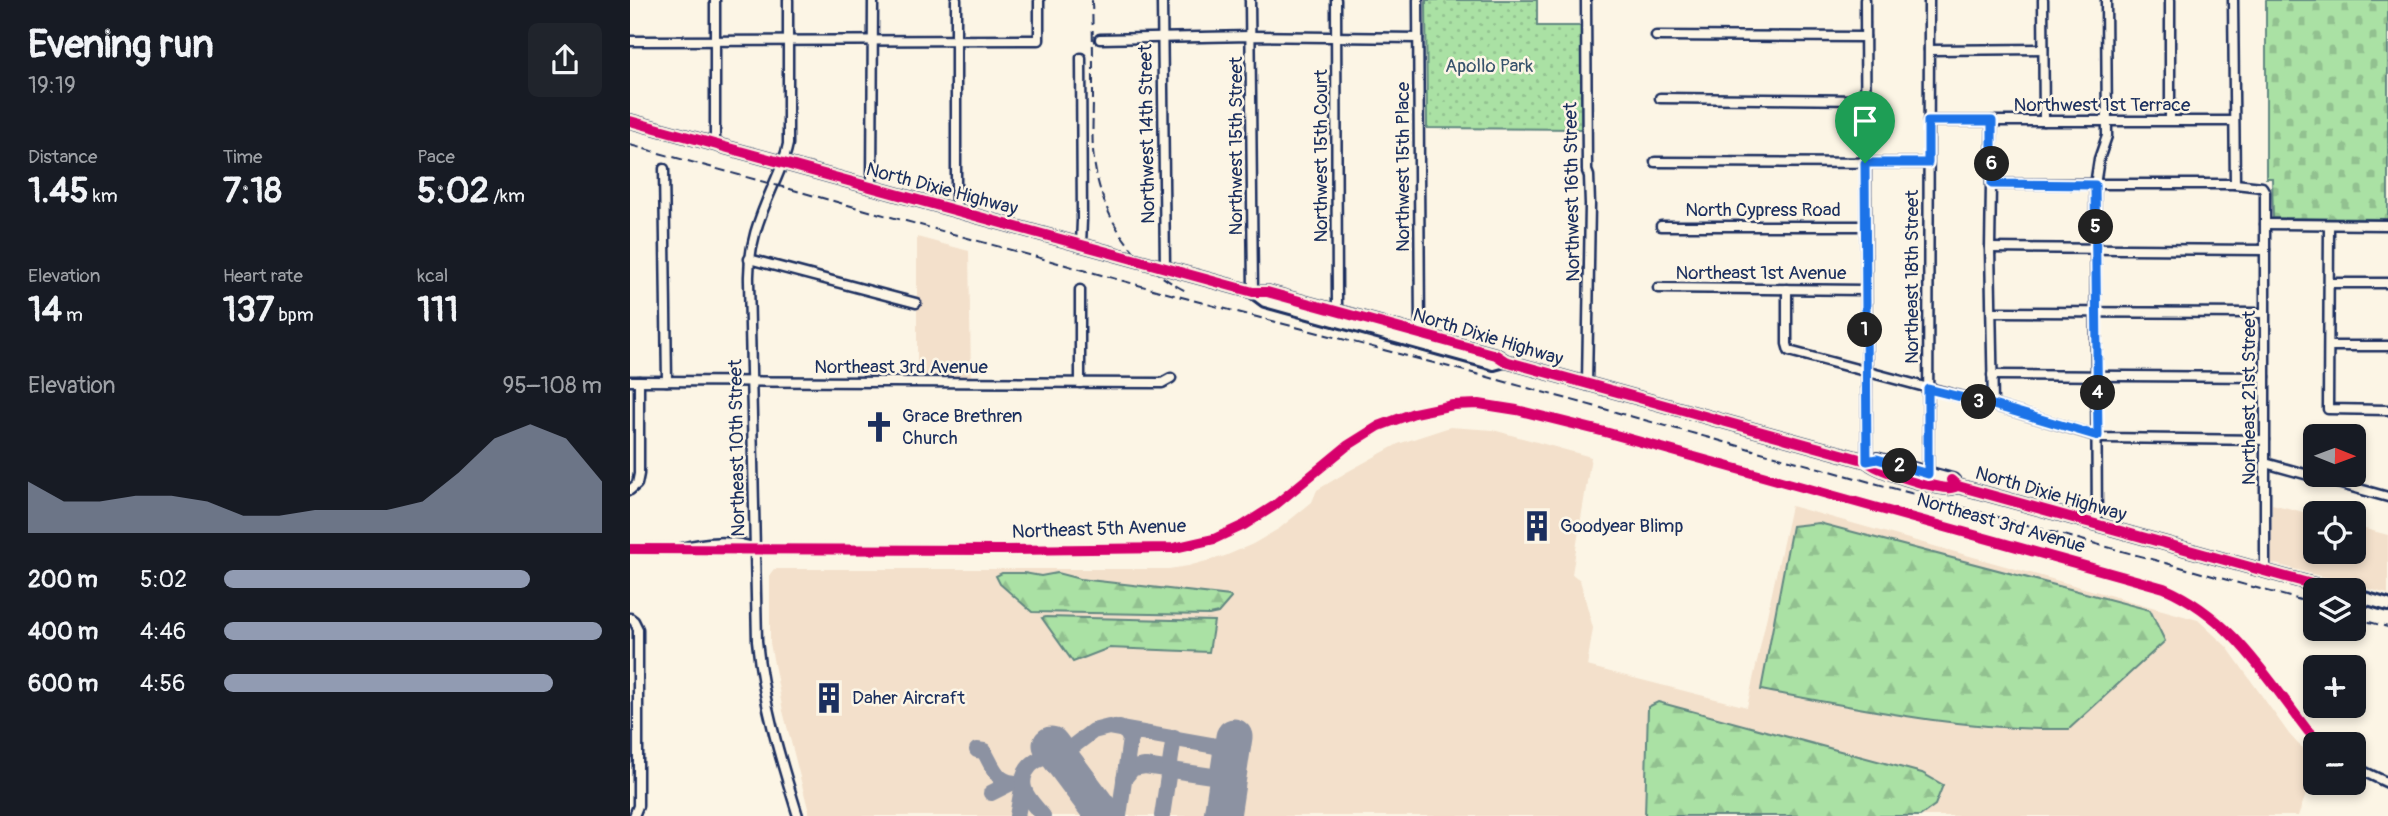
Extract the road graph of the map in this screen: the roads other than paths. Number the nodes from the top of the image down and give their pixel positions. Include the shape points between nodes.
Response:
1 (715, 0) edge
2 (788, 0) edge
3 (873, 0) edge
4 (956, 0) edge
5 (1039, 0) edge
6 (1162, 0) edge
7 (1250, 0) edge
8 (1336, 0) edge
9 (1418, 0) edge
10 (1586, 0) edge
11 (1865, 0) edge
12 (1929, 0) edge
13 (2043, 0) edge
14 (2106, 0) edge
15 (2170, 0) edge
16 (2233, 0) edge
17 (1251, 36) junction
18 (1336, 36) junction
19 (1656, 36) dead end
20 (1162, 37) junction
21 (1865, 37) junction
22 (1418, 38) junction
23 (1100, 39) dead end
24 (716, 40) junction
25 (789, 40) junction
26 (874, 40) junction
27 (956, 40) junction
28 (630, 41) edge
29 (1929, 50) junction
30 (2043, 50) junction
31 (1081, 58) dead end
32 (1660, 98) dead end
33 (1864, 100) junction
34 (2170, 120) junction
35 (630, 121) edge
36 (1928, 121) junction
37 (1992, 121) junction
38 (2044, 121) junction
39 (2233, 121) junction
40 (2106, 122) junction
41 (715, 144) junction
42 (1655, 162) dead end
43 (1865, 163) junction
44 (1928, 163) junction
45 (783, 164) junction
46 (664, 169) dead end
47 (1992, 184) junction
48 (2235, 184) junction
49 (2095, 185) junction
50 (872, 187) junction
51 (956, 211) junction
52 (2265, 224) junction
53 (2329, 225) junction
54 (2388, 225) edge
55 (1661, 226) dead end
56 (1865, 226) junction
57 (1080, 245) junction
58 (1990, 248) junction
59 (2097, 249) junction
60 (2265, 250) junction
61 (749, 259) junction
62 (1165, 268) junction
63 (2330, 283) junction
64 (2388, 283) edge
65 (1658, 288) dead end
66 (1787, 289) junction
67 (1080, 290) dead end
68 (1864, 290) junction
69 (1253, 292) junction
70 (916, 303) dead end
71 (1337, 311) junction
72 (1992, 312) junction
73 (2097, 313) junction
74 (2265, 313) junction
75 (1420, 334) junction
76 (2330, 346) junction
77 (2388, 346) edge
78 (1505, 361) junction
79 (1866, 371) junction
80 (1992, 375) junction
81 (2097, 376) junction
82 (2265, 377) junction
83 (1171, 379) dead end
84 (634, 381) edge
85 (667, 381) junction
86 (751, 382) junction
87 (1080, 383) junction
88 (1587, 385) junction
89 (1928, 389) junction
90 (1489, 405) joint
91 (1993, 405) junction
92 (2388, 411) edge
93 (2098, 436) junction
94 (2265, 440) junction
95 (1867, 461) junction
96 (2265, 463) junction
97 (1928, 474) junction
98 (1958, 486) junction
99 (634, 487) edge
100 (2388, 496) edge
101 (2098, 525) junction
102 (755, 549) junction
103 (630, 550) edge
104 (2265, 571) junction
105 (2303, 582) edge
106 (2366, 599) edge
107 (2388, 605) edge
108 (630, 618) edge
109 (2309, 732) edge
110 (2366, 773) edge
111 (2388, 783) edge
112 (634, 816) edge
113 (798, 816) edge

1 - 24 street
2 - 25 street, Northeast 10th Street
3 - 26 street
4 - 27 street
5 - 27 street via 1039,40
6 - 20 street, Northwest 14th Street
7 - 17 street, Northwest 15th Street
8 - 18 street, Northwest 15th Court
9 - 22 street, Northwest 15th Place
10 - 88 street, Northwest 16th Street
11 - 21 street
12 - 29 street, Northeast 18th Street
13 - 30 street
14 - 40 street
15 - 34 street
16 - 39 street
17 - 18 street
17 - 20 street
17 - 69 street, Northwest 15th Street
18 - 22 street
18 - 71 street, Northwest 15th Court
19 - 21 street
20 - 23 street
20 - 62 street, Northwest 14th Street
21 - 33 street
22 - 75 street, Northwest 15th Place
24 - 25 street
24 - 28 street
24 - 41 street
25 - 26 street
25 - 45 street, Northeast 10th Street via 789,135
26 - 27 street
26 - 50 street
27 - 51 street
29 - 30 street
29 - 36 street, Northeast 18th Street
30 - 38 street
31 - 57 street
32 - 33 street
33 - 43 street
34 - 39 street, Northwest 1st Terrace
34 - 40 street, Northwest 1st Terrace
35 - 41 main road, North Dixie Highway
36 - 37 street, Northwest 1st Terrace
36 - 44 street, Northeast 18th Street
37 - 38 street, Northwest 1st Terrace
37 - 47 street
38 - 40 street, Northwest 1st Terrace
39 - 48 street
40 - 49 street
41 - 45 main road, North Dixie Highway
42 - 43 street
43 - 44 street
43 - 56 street
44 - 89 street, Northeast 18th Street
45 - 50 main road, North Dixie Highway
45 - 61 street, Northeast 10th Street via 753,234
46 - 85 street
47 - 49 street
47 - 58 street
48 - 49 street
48 - 52 street, Northeast 21st Street via 2262,187
49 - 59 street
50 - 51 main road, North Dixie Highway
51 - 57 main road, North Dixie Highway
52 - 53 street
52 - 60 street, Northeast 21st Street
53 - 54 street
53 - 63 street
55 - 56 street, North Cypress Road
56 - 68 street
57 - 62 main road, North Dixie Highway
58 - 59 street
58 - 72 street
59 - 60 street
59 - 73 street
60 - 74 street, Northeast 21st Street
61 - 70 street
61 - 86 street, Northeast 10th Street
62 - 69 main road, North Dixie Highway
63 - 64 street
63 - 76 street
65 - 66 street, Northeast 1st Avenue
66 - 68 street, Northeast 1st Avenue
66 - 79 street via 1789,351
67 - 87 street
68 - 79 street
69 - 71 main road, North Dixie Highway
69 - 78 main road, North Dixie Highway via 1265,301 1494,364
71 - 75 main road, North Dixie Highway
72 - 73 street
72 - 80 street
73 - 74 street
73 - 81 street
74 - 82 street, Northeast 21st Street
75 - 78 main road, North Dixie Highway
76 - 77 street
76 - 92 street via 2328,409
78 - 88 main road, North Dixie Highway
79 - 89 street
79 - 95 street
80 - 81 street
80 - 91 street
81 - 82 street
81 - 93 street
82 - 94 street, Northeast 21st Street
83 - 87 street, Northeast 3rd Avenue via 1162,383
84 - 85 street, Northeast 3rd Avenue
84 - 99 street via 639,474
85 - 86 street, Northeast 3rd Avenue
86 - 87 street, Northeast 3rd Avenue
86 - 102 street, Northeast 10th Street
88 - 95 main road, North Dixie Highway
89 - 91 street
89 - 97 street, Northeast 18th Street
90 - 102 street, Northeast 5th Avenue via 1453,405 1379,426 1244,525 1187,545
90 - 109 street, Northeast 3rd Avenue via 1605,432 2164,588 2186,597 2233,635
91 - 93 street
93 - 94 street
93 - 101 street
94 - 96 street, Northeast 21st Street
95 - 97 main road, North Dixie Highway via 1877,459
95 - 98 main road, North Dixie Highway via 1873,468 1950,489
96 - 100 street
96 - 104 street, Northeast 21st Street
97 - 98 main road, North Dixie Highway via 1953,480
98 - 101 main road, North Dixie Highway
101 - 104 main road, North Dixie Highway
102 - 103 street, Northeast 5th Avenue
102 - 113 street, Northeast 10th Street via 761,679
104 - 105 main road, North Dixie Highway
106 - 107 main road
108 - 112 street via 638,629 638,806
110 - 111 street

